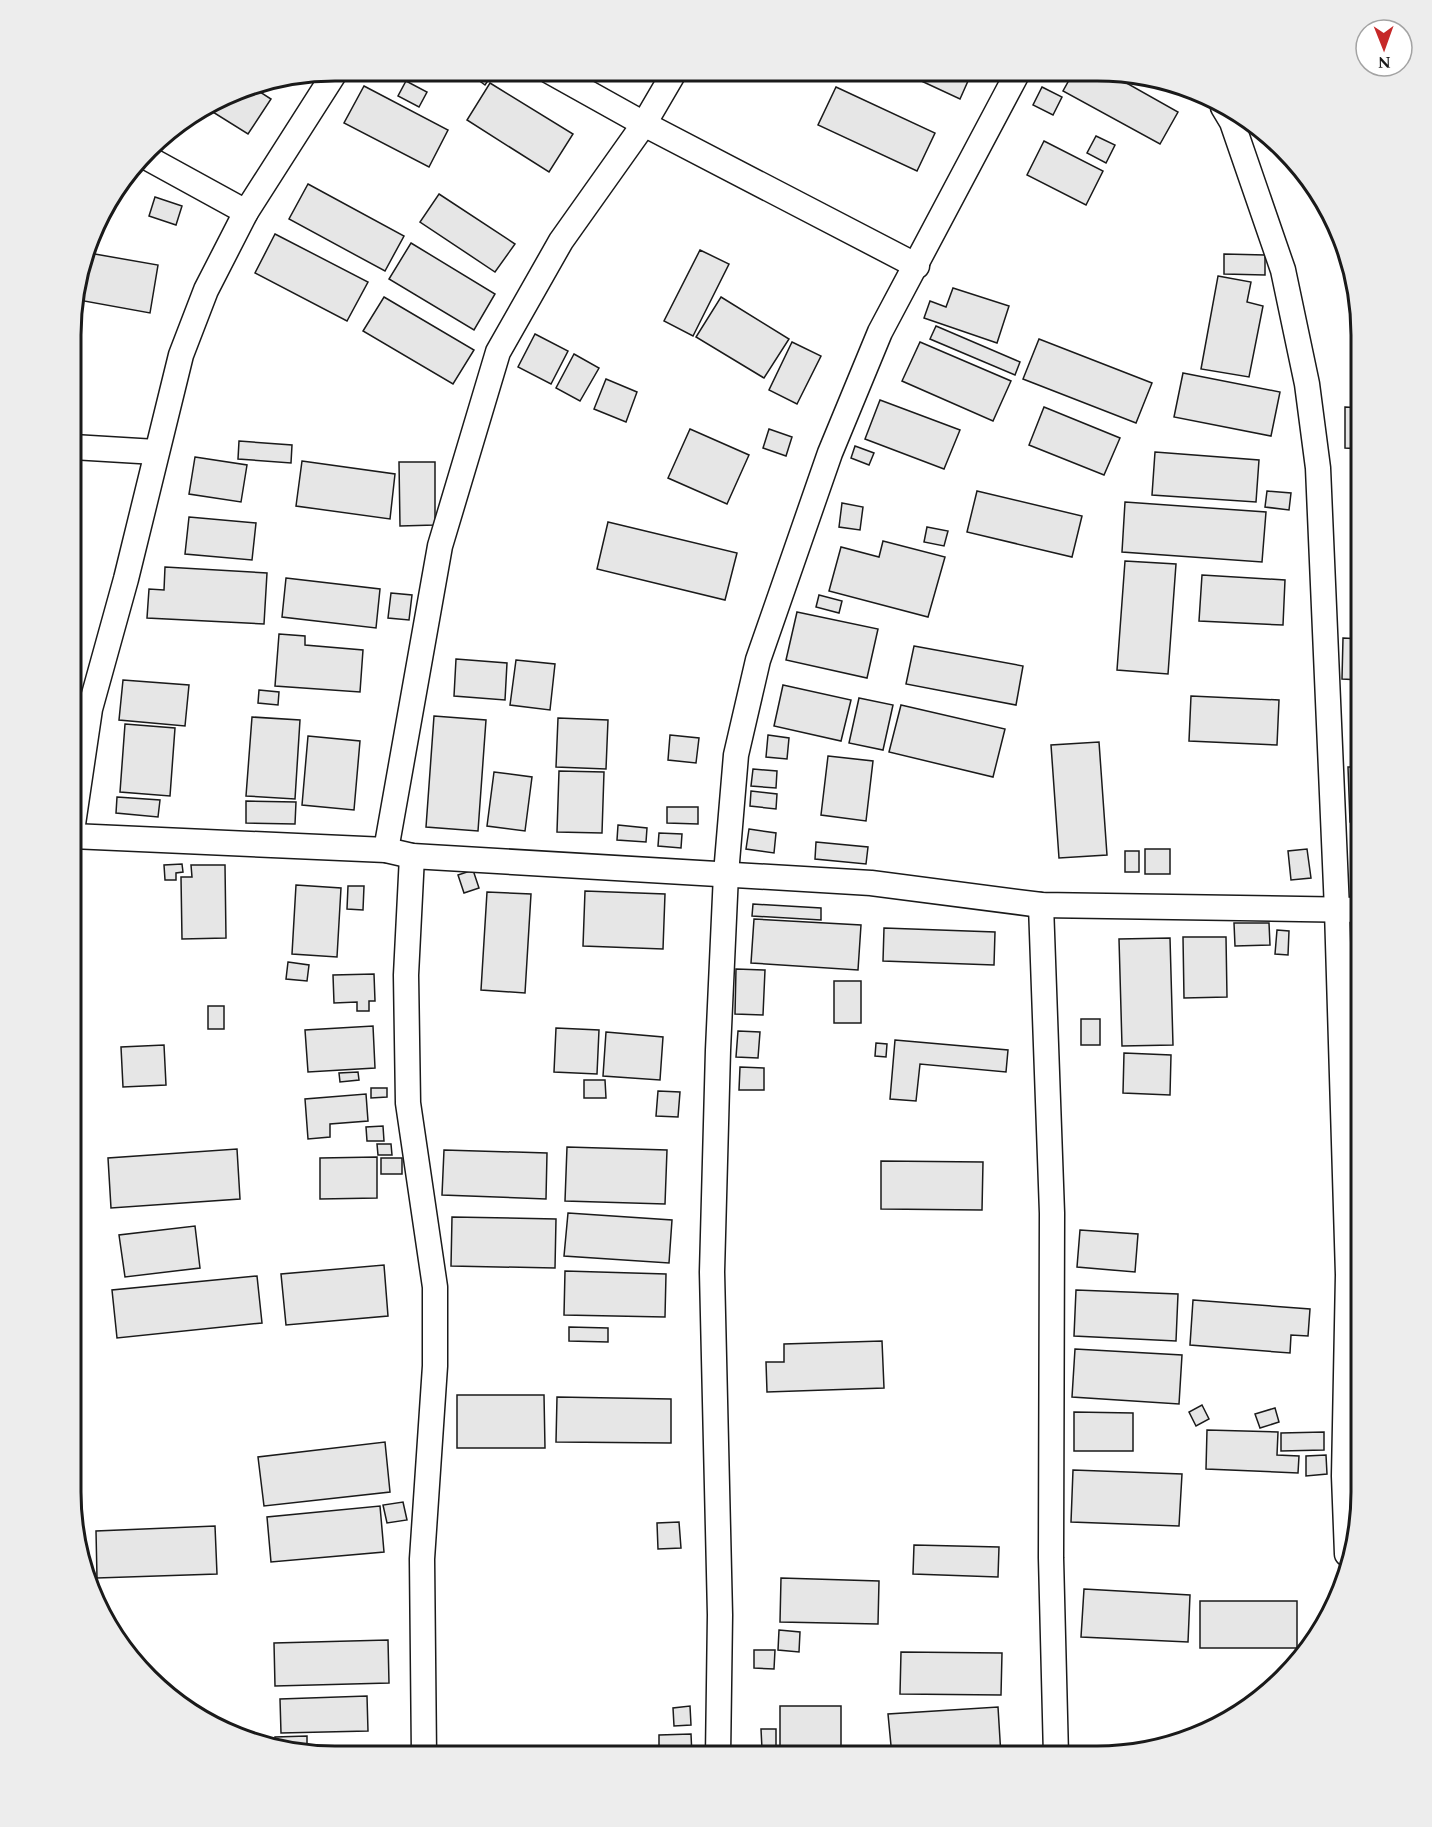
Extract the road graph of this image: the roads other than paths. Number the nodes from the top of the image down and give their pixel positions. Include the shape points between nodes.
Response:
1 (329, 81) edge
2 (567, 81) edge
3 (670, 81) edge
4 (1013, 81) edge
5 (1230, 119) edge
6 (644, 124) junction
7 (151, 160) edge
8 (246, 212) junction
9 (917, 266) junction
10 (81, 447) edge
11 (156, 452) junction
12 (81, 770) edge
13 (81, 836) edge
14 (386, 850) junction
15 (412, 856) junction
16 (726, 874) junction
17 (1041, 905) junction
18 (1337, 910) junction
19 (1351, 910) edge
20 (1346, 1539) edge
21 (424, 1746) edge
22 (718, 1746) edge
23 (1056, 1746) edge

1 - 8 street
2 - 6 street
3 - 6 street
4 - 9 street
5 - 18 street via 1283,270 1308,384 1318,468
6 - 9 street
6 - 14 street via 561,241 498,352 440,546
7 - 8 street
8 - 11 street via 206,290 181,355
9 - 16 street via 880,332 830,453 758,660 736,755
10 - 11 street
11 - 12 street via 90,709
13 - 14 street
14 - 15 street
15 - 16 street
15 - 21 street via 406,975 408,1103 435,1287 435,1366 422,1559
16 - 17 street via 871,883
16 - 22 street via 712,1272 720,1615
17 - 18 street
17 - 23 street via 1053,1213
18 - 19 street
18 - 20 street via 1348,1275

